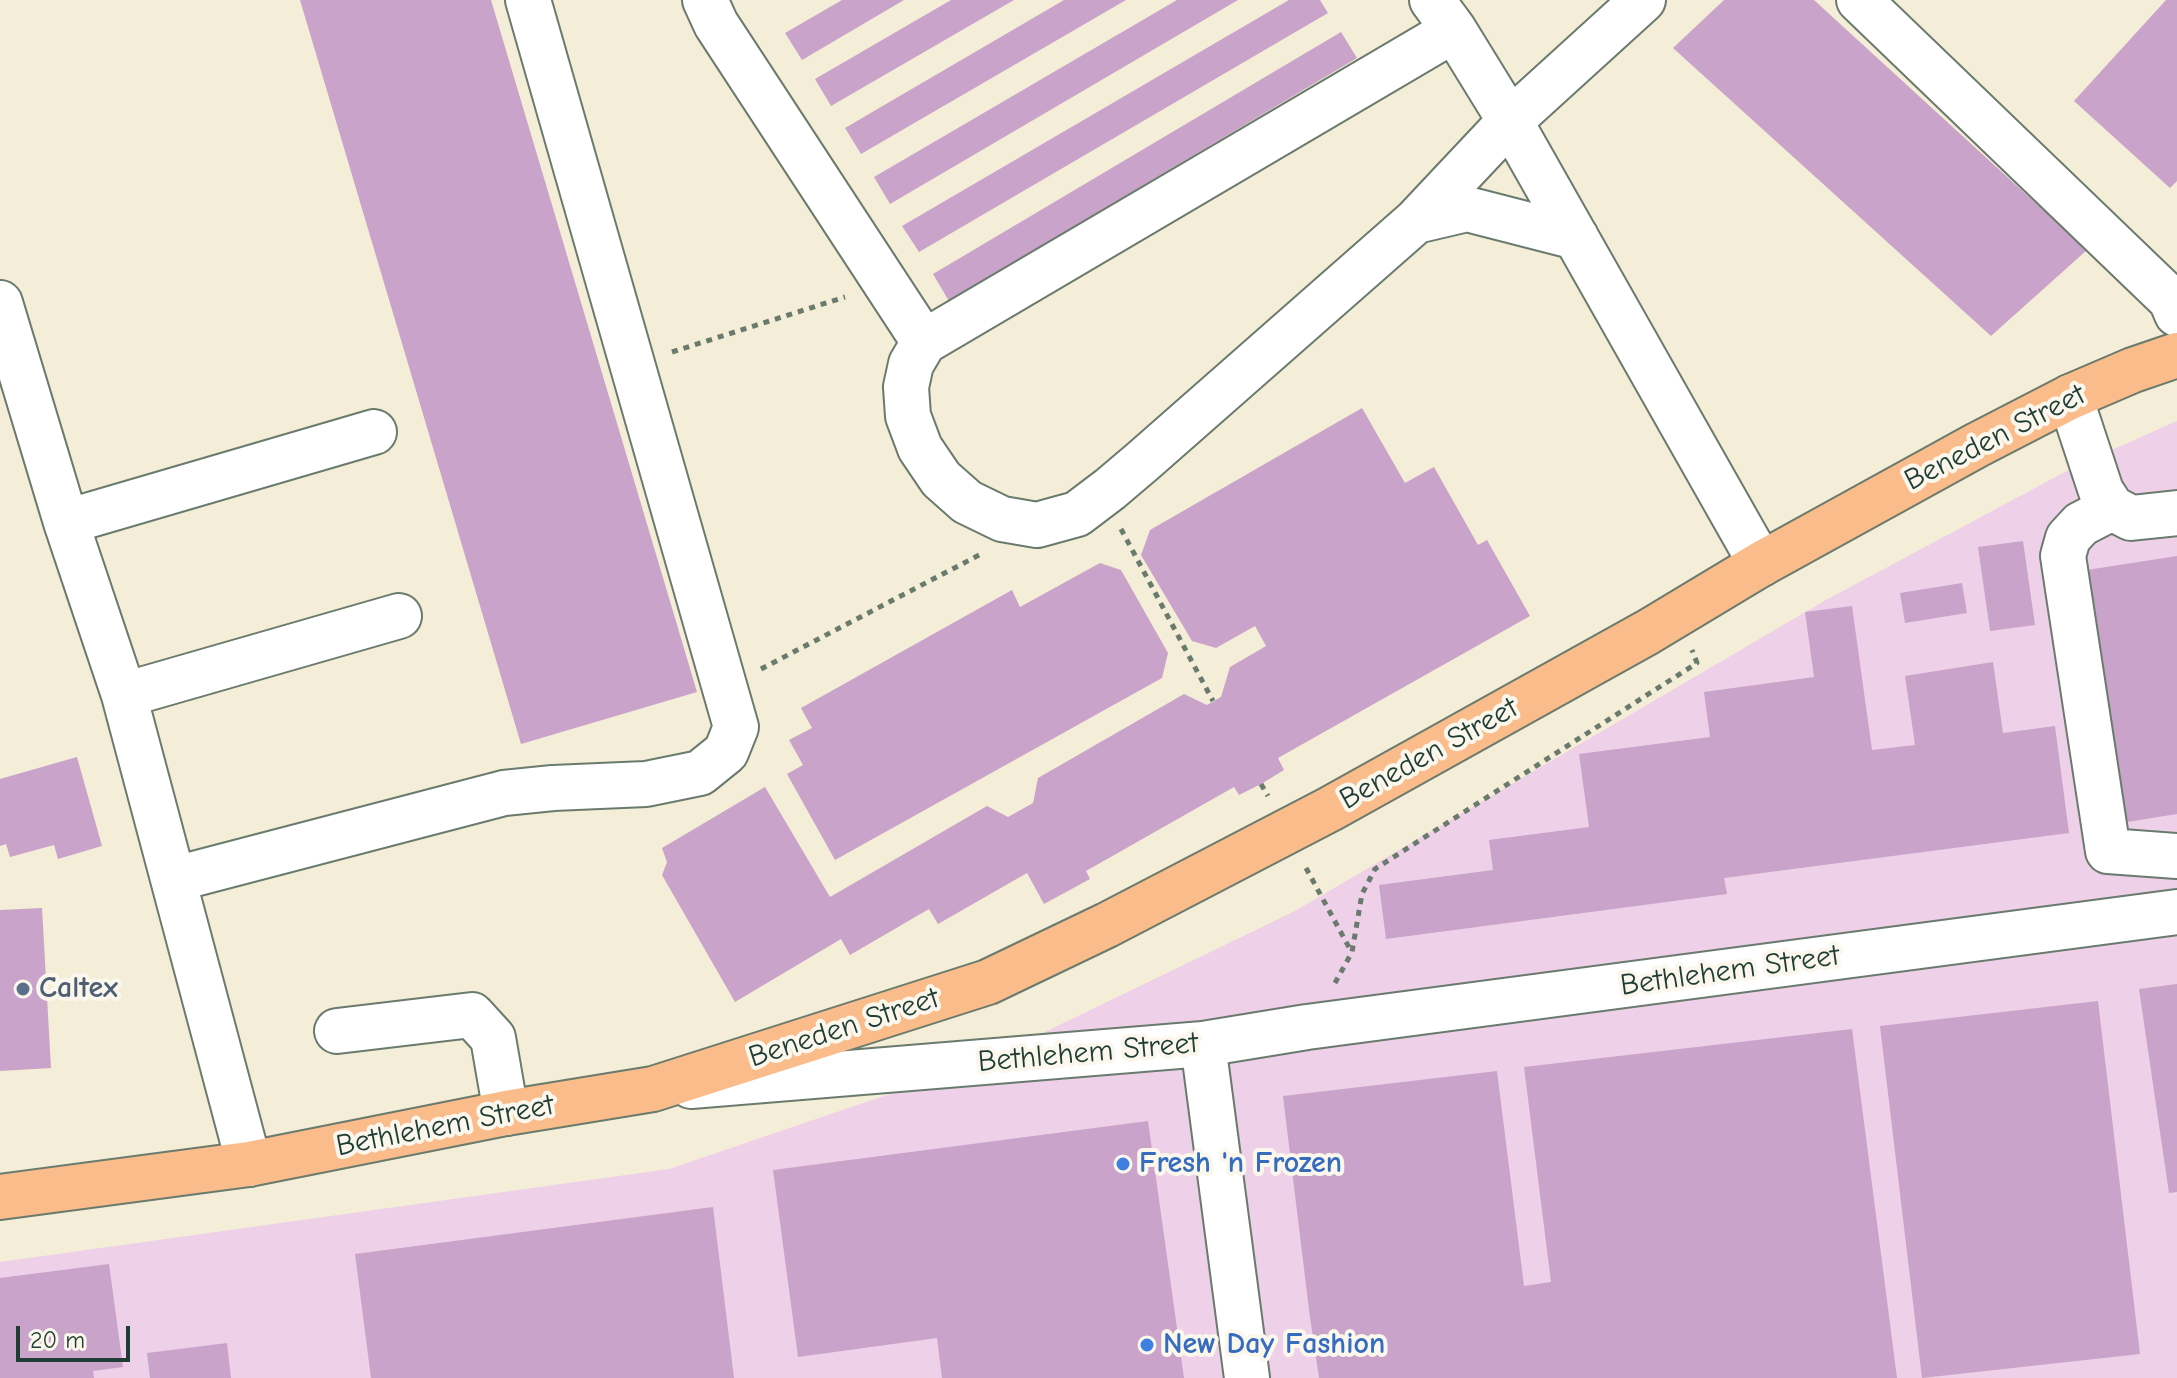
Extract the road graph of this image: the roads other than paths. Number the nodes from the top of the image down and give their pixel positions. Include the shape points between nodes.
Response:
1 (528, 0) edge
2 (705, 0) edge
3 (1643, 0) edge
4 (1859, 0) edge
5 (1443, 15) edge
6 (1510, 121) junction
7 (1416, 221) junction
8 (1576, 237) junction
9 (2170, 286) edge
10 (0, 303) edge
11 (924, 342) junction
12 (2177, 355) edge
13 (2070, 397) junction
14 (374, 432) dead end
15 (2112, 508) junction
16 (2177, 513) edge
17 (66, 522) junction
18 (1761, 564) junction
19 (399, 616) dead end
20 (124, 695) junction
21 (2177, 856) edge
22 (175, 879) junction
23 (2177, 912) edge
24 (337, 1031) dead end
25 (1203, 1044) junction
26 (653, 1089) junction
27 (506, 1113) junction
28 (249, 1164) junction
29 (0, 1197) edge
30 (1247, 1378) edge

1 - 22 street via 736,727 726,752 700,773 646,784 504,793
2 - 11 street
3 - 6 street
4 - 9 street
5 - 6 street
5 - 11 street
6 - 7 street
6 - 8 street
7 - 8 street via 1467,209
7 - 11 street via 1102,495 1077,514 1037,525 1002,519 967,502 941,479 920,448 908,416 906,387
8 - 18 street
10 - 17 street
12 - 13 main road, Beneden Street
13 - 15 street via 2101,491
13 - 18 main road, Beneden Street
14 - 17 street
15 - 16 street via 2131,518
15 - 21 street via 2081,524 2068,538 2063,556 2108,851
17 - 20 street
18 - 26 main road, Beneden Street via 1330,809 988,982
19 - 20 street
20 - 22 street
22 - 28 street
23 - 25 street, Bethlehem Street
24 - 27 street via 472,1015 493,1038
25 - 26 street, Bethlehem Street
25 - 30 street
26 - 27 main road, Bethlehem Street
27 - 28 main road, Bethlehem Street
28 - 29 main road, Bethlehem Street

